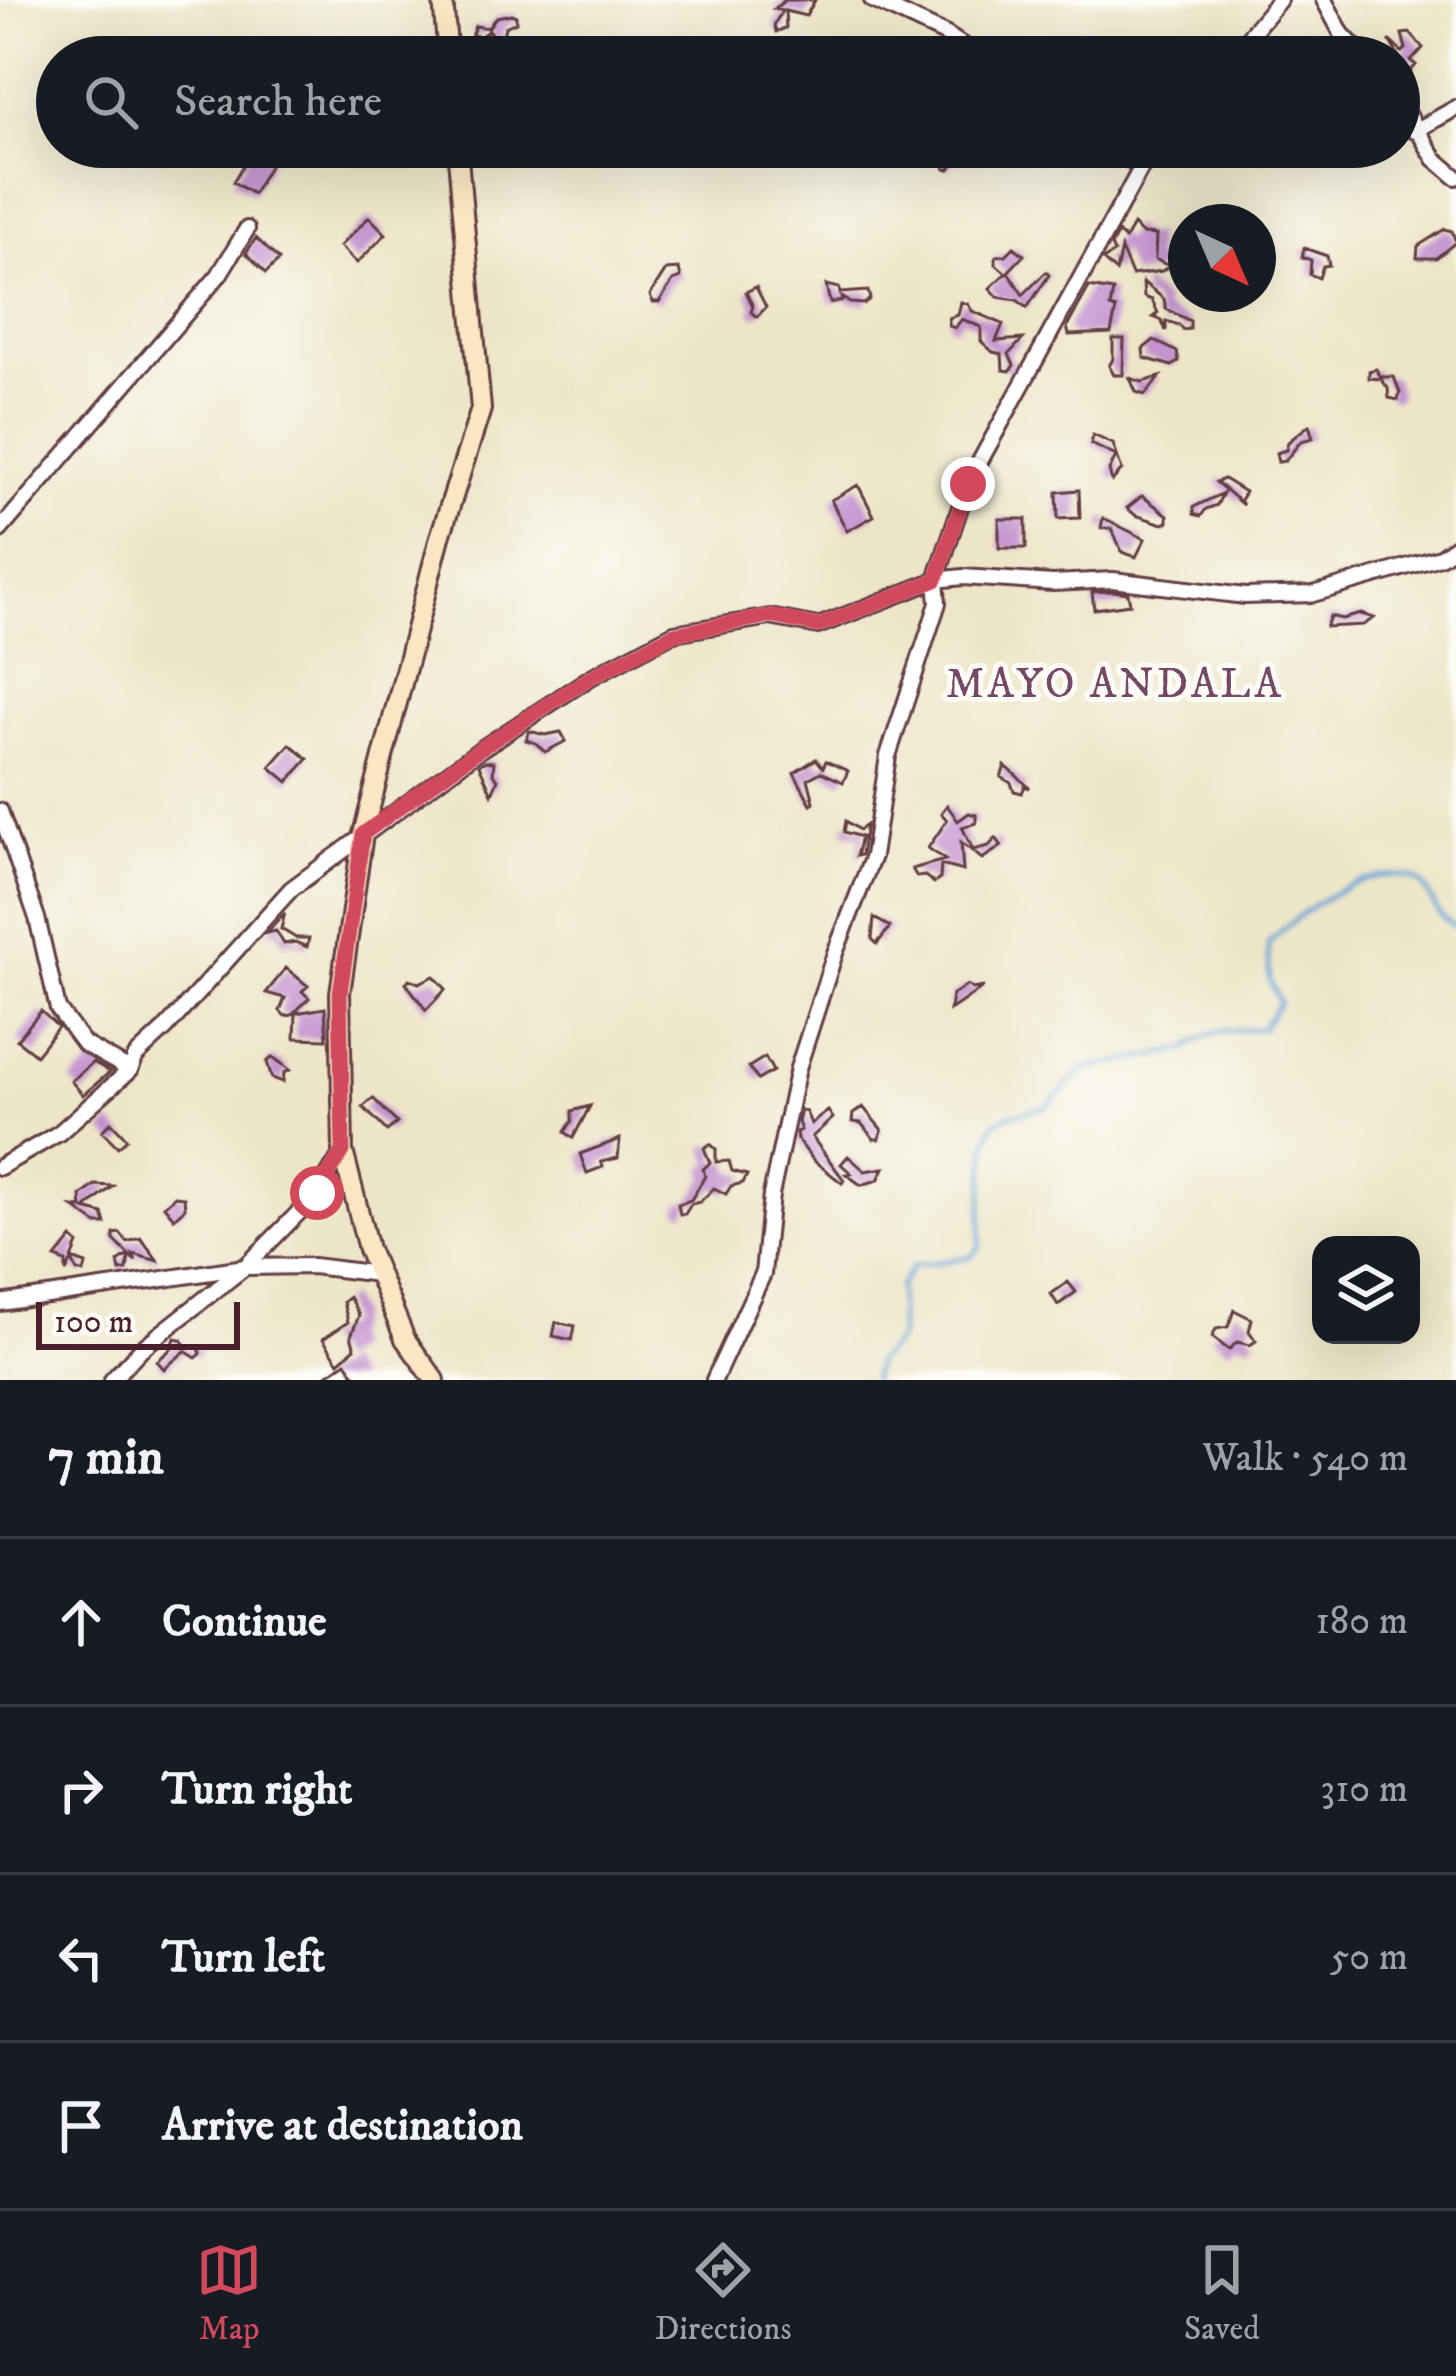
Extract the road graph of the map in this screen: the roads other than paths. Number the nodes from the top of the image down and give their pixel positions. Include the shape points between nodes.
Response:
1 (443, 0) edge
2 (872, 0) edge
3 (1280, 0) edge
4 (1324, 0) edge
5 (446, 36) edge
6 (948, 36) edge
7 (1250, 36) edge
8 (1344, 36) edge
9 (1456, 107) edge
10 (1420, 128) edge
11 (1420, 138) edge
12 (459, 168) edge
13 (1141, 168) edge
14 (1456, 177) edge
15 (247, 229) dead end
16 (0, 530) edge
17 (1456, 547) edge
18 (936, 580) junction
19 (0, 811) edge
20 (363, 834) junction
21 (130, 1070) junction
22 (343, 1151) junction
23 (0, 1167) edge
24 (245, 1267) junction
25 (378, 1274) junction
26 (0, 1304) edge
27 (112, 1380) edge
28 (435, 1380) edge
29 (714, 1380) edge

1 - 5 street
2 - 6 street
3 - 7 street
4 - 8 street
9 - 10 street
11 - 14 street
12 - 20 street via 481,410
13 - 18 street via 968,484
15 - 16 street via 219,275
17 - 18 street via 1313,594 1245,596 1113,580
18 - 20 street via 818,626 770,616 674,634 591,677
18 - 29 street via 938,602 888,756 873,856 798,1068 763,1274
19 - 21 street via 38,917 58,1009 84,1044
20 - 21 street via 291,890
20 - 22 street via 340,993
21 - 23 street via 59,1133
22 - 24 street via 317,1193
22 - 25 street
24 - 25 street
24 - 26 street
24 - 27 street
25 - 28 street via 405,1339

